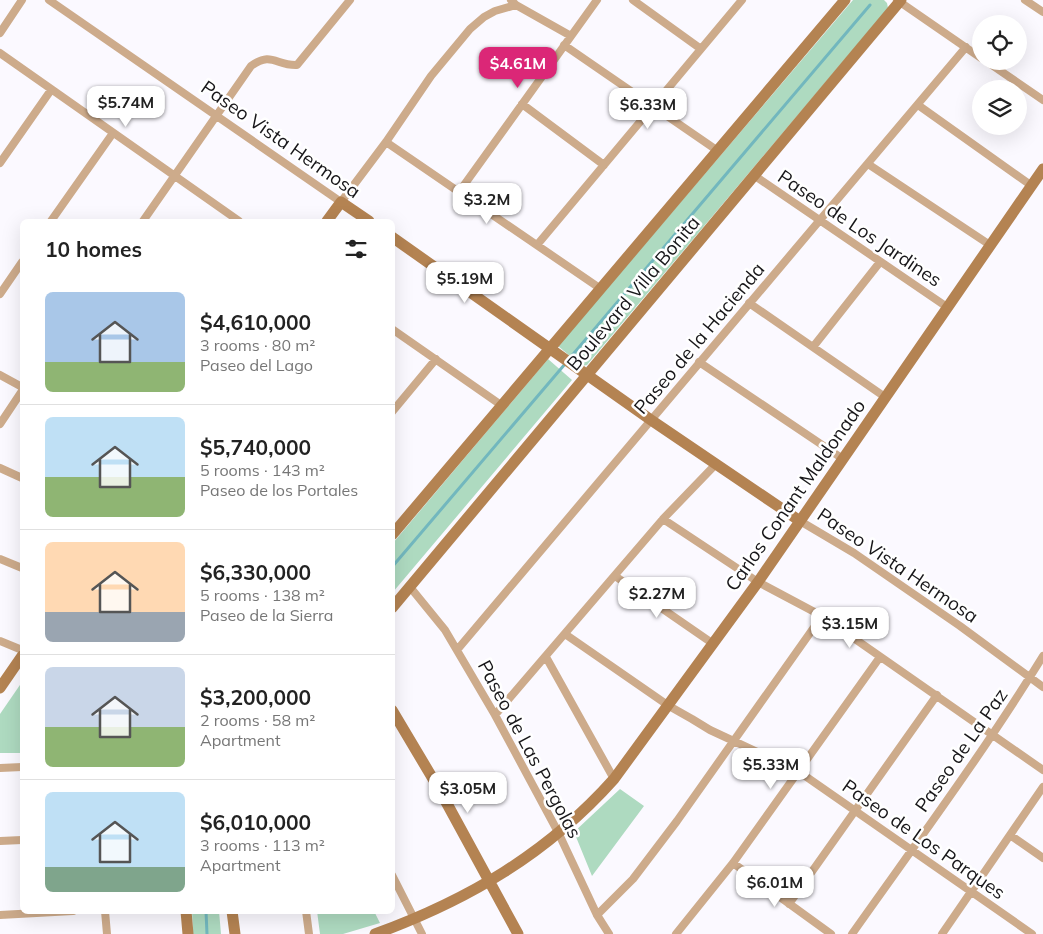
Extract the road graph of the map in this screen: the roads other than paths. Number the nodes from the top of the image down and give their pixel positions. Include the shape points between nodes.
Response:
1 (22, 0) edge
2 (49, 0) edge
3 (350, 0) edge
4 (596, 0) edge
5 (633, 0) edge
6 (742, 0) edge
7 (845, 0) edge
8 (1025, 0) edge
9 (899, 1) edge
10 (514, 2) edge
11 (1043, 12) edge
12 (0, 32) edge
13 (571, 36) junction
14 (564, 45) junction
15 (966, 47) junction
16 (701, 49) junction
17 (972, 51) edge
18 (0, 53) edge
19 (999, 70) edge
20 (51, 90) junction
21 (1043, 100) edge
22 (522, 104) junction
23 (918, 104) junction
24 (653, 106) junction
25 (218, 115) junction
26 (113, 133) junction
27 (386, 142) junction
28 (718, 150) junction
29 (0, 163) edge
30 (868, 164) junction
31 (604, 165) junction
32 (1043, 169) edge
33 (175, 175) junction
34 (755, 176) junction
35 (1032, 186) junction
36 (459, 192) junction
37 (341, 202) junction
38 (52, 219) edge
39 (143, 219) edge
40 (234, 219) edge
41 (328, 219) edge
42 (366, 219) edge
43 (819, 220) junction
44 (395, 239) edge
45 (537, 245) junction
46 (990, 245) junction
47 (880, 262) junction
48 (20, 265) edge
49 (601, 289) junction
50 (0, 294) edge
51 (749, 303) junction
52 (947, 307) junction
53 (395, 330) edge
54 (813, 347) junction
55 (552, 349) junction
56 (436, 359) junction
57 (699, 362) junction
58 (586, 373) junction
59 (0, 375) edge
60 (20, 386) edge
61 (20, 394) edge
62 (885, 397) junction
63 (501, 405) junction
64 (395, 408) edge
65 (651, 420) junction
66 (0, 424) edge
67 (842, 458) junction
68 (716, 464) junction
69 (0, 468) edge
70 (20, 477) edge
71 (664, 519) junction
72 (800, 521) junction
73 (395, 531) edge
74 (0, 559) edge
75 (20, 567) edge
76 (614, 576) junction
77 (758, 582) junction
78 (410, 587) junction
79 (395, 604) edge
80 (822, 616) junction
81 (565, 634) junction
82 (0, 641) edge
83 (712, 643) junction
84 (20, 649) edge
85 (457, 650) junction
86 (1043, 656) edge
87 (546, 657) junction
88 (880, 657) junction
89 (20, 659) edge
90 (1030, 678) junction
91 (1043, 687) edge
92 (0, 688) edge
93 (937, 695) junction
94 (669, 706) junction
95 (395, 715) edge
96 (496, 715) junction
97 (993, 734) junction
98 (734, 741) junction
99 (20, 767) edge
100 (0, 768) edge
101 (1043, 770) edge
102 (798, 771) junction
103 (614, 780) junction
104 (1043, 787) edge
105 (856, 810) junction
106 (558, 832) junction
107 (1010, 835) junction
108 (20, 840) edge
109 (0, 841) edge
110 (912, 850) junction
111 (1043, 858) edge
112 (733, 863) junction
113 (395, 881) edge
114 (490, 882) junction
115 (971, 891) junction
116 (789, 904) junction
117 (20, 913) edge
118 (0, 914) edge
119 (104, 914) edge
120 (186, 914) edge
121 (232, 914) edge
122 (306, 914) edge
123 (597, 915) junction
124 (414, 920) junction
125 (107, 934) edge
126 (188, 934) edge
127 (235, 934) edge
128 (309, 934) edge
129 (375, 934) edge
130 (422, 934) edge
131 (518, 934) edge
132 (609, 934) edge
133 (676, 934) edge
134 (831, 934) edge
135 (852, 934) edge
136 (942, 934) edge
137 (1032, 934) edge

1 - 12 street
2 - 25 street, Paseo Vista Hermosa
3 - 25 street via 297,65 290,66 266,58 251,66
4 - 13 street
5 - 16 street
6 - 16 street
7 - 28 street, Boulevard Villa Bonita
8 - 11 street
9 - 15 street
9 - 34 street, Boulevard Villa Bonita
10 - 13 street
10 - 27 street via 484,17 470,29 431,76
13 - 14 street
14 - 22 street
14 - 24 street
15 - 17 street
15 - 23 street, Paseo de la Hacienda
16 - 24 street
18 - 20 street
19 - 21 street
20 - 26 street
20 - 29 street
22 - 31 street
22 - 36 street
23 - 30 street, Paseo de la Hacienda
23 - 35 street
24 - 28 street
24 - 31 street
25 - 33 street
25 - 37 street, Paseo Vista Hermosa
26 - 33 street
26 - 38 street
27 - 36 street
27 - 37 street
28 - 49 street, Boulevard Villa Bonita
30 - 43 street, Paseo de la Hacienda
30 - 46 street
31 - 45 street
32 - 35 street, Carlos Conant Maldonado
33 - 39 street
33 - 40 street
34 - 43 street, Paseo de Los Jardines
34 - 58 street, Boulevard Villa Bonita
35 - 46 street, Carlos Conant Maldonado
36 - 45 street
37 - 41 street
37 - 42 street, Paseo Vista Hermosa
43 - 47 street, Paseo de Los Jardines
43 - 51 street, Paseo de la Hacienda
44 - 55 street
45 - 49 street
46 - 52 street, Carlos Conant Maldonado
47 - 52 street, Paseo de Los Jardines
47 - 54 street
48 - 50 street
49 - 55 street, Boulevard Villa Bonita
51 - 54 street
51 - 57 street, Paseo de la Hacienda
52 - 62 street, Carlos Conant Maldonado
53 - 56 street
54 - 62 street
55 - 58 street, Paseo Vista Hermosa
55 - 63 street, Boulevard Villa Bonita
56 - 63 street
56 - 64 street
57 - 65 street, Paseo de la Hacienda
57 - 67 street
58 - 65 street, Paseo Vista Hermosa
58 - 78 street, Boulevard Villa Bonita
59 - 60 street
61 - 66 street
62 - 67 street, Carlos Conant Maldonado
63 - 73 street, Boulevard Villa Bonita
65 - 68 street, Paseo Vista Hermosa
65 - 85 street, Paseo de la Hacienda
67 - 72 street, Carlos Conant Maldonado
68 - 71 street
68 - 72 street, Paseo Vista Hermosa
69 - 70 street
71 - 76 street
71 - 77 street
72 - 77 street, Carlos Conant Maldonado
72 - 90 street, Paseo Vista Hermosa via 854,553
74 - 75 street
76 - 81 street
76 - 83 street
77 - 80 street
77 - 83 street, Carlos Conant Maldonado
78 - 79 street, Boulevard Villa Bonita
78 - 85 street, Paseo de Las Pergolas
80 - 88 street
80 - 98 street
81 - 87 street
81 - 94 street, Paseo de Los Parques
82 - 84 street
83 - 94 street, Carlos Conant Maldonado
85 - 96 street, Paseo de Las Pergolas
86 - 90 street, Paseo de La Paz
87 - 96 street
87 - 103 street
88 - 93 street
88 - 102 street
89 - 92 street
90 - 91 street, Paseo Vista Hermosa
90 - 97 street, Paseo de La Paz
93 - 97 street
93 - 105 street
94 - 98 street, Paseo de Los Parques
94 - 103 street, Carlos Conant Maldonado
95 - 114 street
96 - 106 street, Paseo de Las Pergolas
97 - 101 street
97 - 110 street, Paseo de La Paz
98 - 102 street, Paseo de Los Parques
98 - 123 street via 633,879
99 - 100 street
102 - 105 street, Paseo de Los Parques
102 - 112 street
103 - 106 street, Carlos Conant Maldonado via 590,806
104 - 107 street
105 - 110 street, Paseo de Los Parques
105 - 116 street
106 - 114 street, Carlos Conant Maldonado
106 - 123 street, Paseo de Las Pergolas
107 - 111 street
107 - 115 street
108 - 109 street
110 - 115 street, Paseo de Los Parques
110 - 135 street, Paseo de La Paz
112 - 116 street
112 - 133 street
113 - 124 street
114 - 124 street, Carlos Conant Maldonado
114 - 131 street
115 - 136 street
115 - 137 street, Paseo de Los Parques
116 - 134 street
117 - 118 street
119 - 125 street
120 - 126 street
121 - 127 street
122 - 128 street
123 - 132 street, Paseo de Las Pergolas
124 - 129 street, Carlos Conant Maldonado
124 - 130 street

